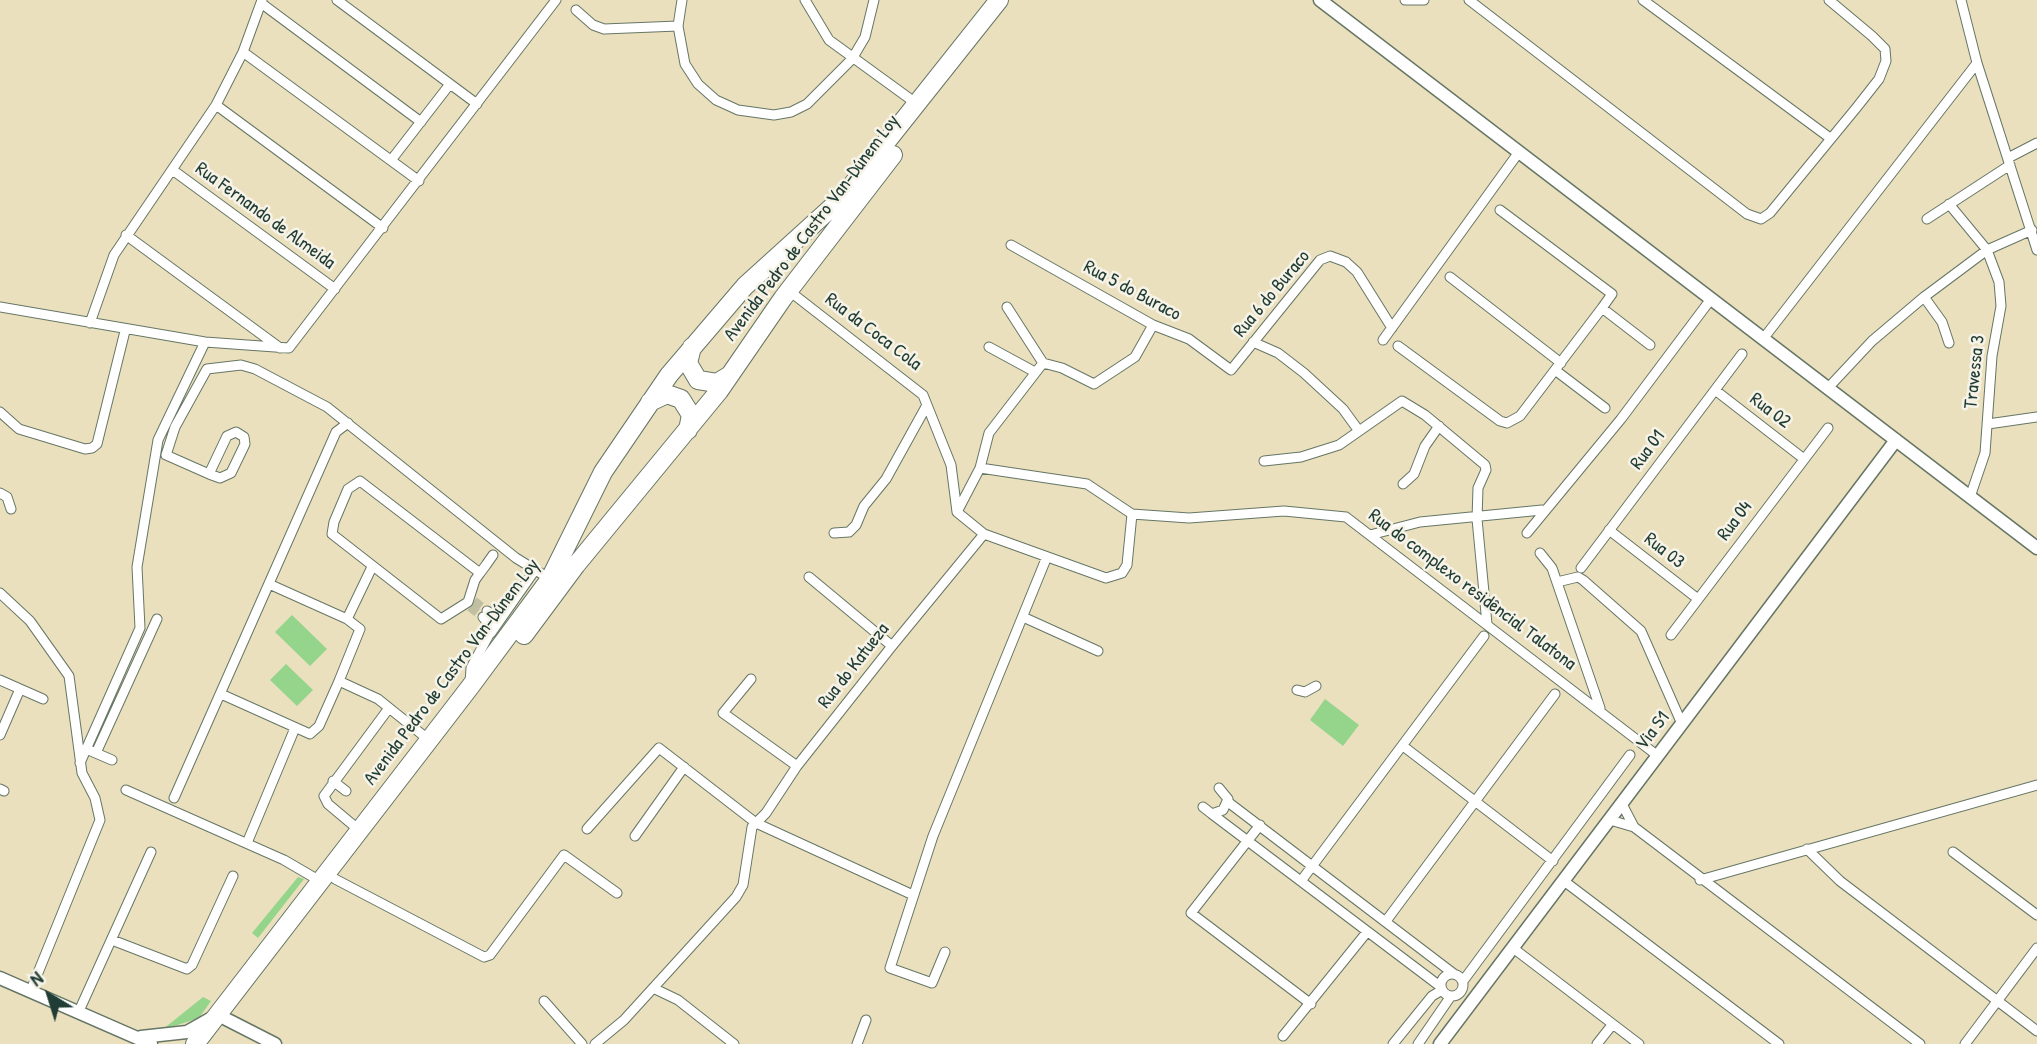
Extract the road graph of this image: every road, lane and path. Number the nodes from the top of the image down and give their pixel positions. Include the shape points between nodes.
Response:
1 (337, 0) edge
2 (556, 0) edge
3 (682, 0) edge
4 (805, 0) edge
5 (874, 0) edge
6 (999, 0) edge
7 (1013, 0) edge
8 (1320, 0) edge
9 (1405, 0) edge
10 (1424, 0) edge
11 (1469, 0) edge
12 (1643, 0) edge
13 (1829, 0) edge
14 (1961, 0) edge
15 (261, 1) edge
16 (576, 10) dead end
17 (678, 26) junction
18 (243, 52) junction
19 (852, 59) junction
20 (1977, 63) junction
21 (450, 84) junction
22 (477, 104) junction
23 (216, 105) junction
24 (919, 105) junction
25 (421, 122) junction
26 (1830, 138) junction
27 (2037, 143) edge
28 (1519, 152) junction
29 (393, 159) junction
30 (2009, 161) junction
31 (174, 171) junction
32 (419, 181) junction
33 (1949, 204) junction
34 (1500, 210) dead end
35 (1927, 219) dead end
36 (383, 228) junction
37 (2032, 230) junction
38 (126, 235) junction
39 (1012, 245) dead end
40 (1987, 250) junction
41 (2037, 250) edge
42 (1450, 277) dead end
43 (335, 289) junction
44 (788, 290) junction
45 (1924, 297) junction
46 (1711, 299) junction
47 (0, 307) edge
48 (1007, 307) dead end
49 (1602, 308) junction
50 (89, 323) junction
51 (1153, 325) junction
52 (1391, 328) junction
53 (124, 331) junction
54 (256, 331) junction
55 (1763, 339) junction
56 (1383, 340) dead end
57 (205, 342) junction
58 (1253, 342) junction
59 (1949, 343) dead end
60 (1650, 345) dead end
61 (247, 346) junction
62 (1398, 346) dead end
63 (692, 347) junction
64 (989, 347) dead end
65 (282, 349) junction
66 (1742, 354) dead end
67 (1043, 363) junction
68 (1558, 366) junction
69 (1234, 369) joint
70 (1035, 372) junction
71 (730, 375) junction
72 (1828, 388) junction
73 (1715, 390) junction
74 (647, 405) junction
75 (927, 405) junction
76 (1605, 408) dead end
77 (0, 412) edge
78 (2037, 418) edge
79 (348, 423) junction
80 (1988, 425) junction
81 (1439, 426) junction
82 (1828, 428) dead end
83 (1359, 431) junction
84 (686, 433) junction
85 (1896, 440) junction
86 (1804, 458) junction
87 (1264, 461) dead end
88 (980, 468) junction
89 (209, 474) junction
90 (1404, 484) dead end
91 (0, 493) edge
92 (1970, 497) junction
93 (11, 509) dead end
94 (1542, 510) junction
95 (957, 512) junction
96 (1132, 514) junction
97 (1477, 519) junction
98 (1609, 530) junction
99 (834, 533) dead end
100 (1527, 533) dead end
101 (984, 534) junction
102 (1370, 535) junction
103 (2037, 548) edge
104 (1540, 553) dead end
105 (493, 555) dead end
106 (1046, 559) junction
107 (372, 567) junction
108 (1581, 568) dead end
109 (480, 573) junction
110 (809, 577) dead end
111 (542, 579) junction
112 (1557, 582) junction
113 (269, 584) junction
114 (0, 593) edge
115 (1698, 599) junction
116 (507, 612) junction
117 (1023, 617) junction
118 (157, 619) dead end
119 (347, 619) junction
120 (1487, 624) junction
121 (491, 634) junction
122 (1671, 635) dead end
123 (1484, 636) dead end
124 (892, 646) junction
125 (1098, 651) dead end
126 (0, 680) edge
127 (751, 680) dead end
128 (340, 681) junction
129 (1315, 686) dead end
130 (470, 687) junction
131 (20, 689) junction
132 (1297, 690) dead end
133 (221, 694) junction
134 (1555, 694) dead end
135 (43, 699) dead end
136 (389, 708) junction
137 (1601, 710) junction
138 (1682, 724) junction
139 (295, 728) junction
140 (0, 735) edge
141 (429, 740) junction
142 (1403, 746) junction
143 (87, 749) junction
144 (96, 753) junction
145 (1630, 755) dead end
146 (1658, 756) junction
147 (112, 760) dead end
148 (80, 763) junction
149 (797, 766) junction
150 (684, 767) junction
151 (333, 781) junction
152 (2037, 785) edge
153 (1219, 788) dead end
154 (126, 790) dead end
155 (346, 791) dead end
156 (174, 798) dead end
157 (1475, 801) junction
158 (1228, 802) junction
159 (1622, 804) junction
160 (1203, 807) dead end
161 (1212, 814) junction
162 (1610, 820) junction
163 (756, 823) junction
164 (1260, 825) junction
165 (1634, 827) junction
166 (587, 829) dead end
167 (359, 830) junction
168 (635, 836) dead end
169 (1248, 841) junction
170 (247, 843) junction
171 (1807, 849) junction
172 (151, 852) dead end
173 (1954, 852) dead end
174 (1553, 861) junction
175 (1313, 865) junction
176 (233, 876) dead end
177 (328, 880) junction
178 (1700, 880) junction
179 (1300, 881) junction
180 (1564, 881) junction
181 (617, 892) dead end
182 (913, 895) junction
183 (2037, 915) edge
184 (1386, 921) junction
185 (1367, 932) junction
186 (112, 940) junction
187 (1513, 948) junction
188 (2037, 948) edge
189 (945, 952) dead end
190 (1454, 974) junction
191 (0, 978) edge
192 (1462, 981) junction
193 (653, 988) junction
194 (1441, 988) junction
195 (31, 990) junction
196 (1451, 996) junction
197 (544, 1001) dead end
198 (1998, 1001) junction
199 (1311, 1004) junction
200 (79, 1011) junction
201 (223, 1015) junction
202 (866, 1020) dead end
203 (1612, 1025) junction
204 (2037, 1031) edge
205 (1283, 1036) dead end
206 (141, 1038) edge
207 (195, 1044) edge
208 (207, 1044) edge
209 (275, 1044) edge
210 (582, 1044) edge
211 (594, 1044) edge
212 (734, 1044) edge
213 (857, 1044) edge
214 (1393, 1044) edge
215 (1418, 1044) edge
216 (1440, 1044) edge
217 (1597, 1044) edge
218 (1639, 1044) edge
219 (1779, 1044) edge
220 (1920, 1044) edge
221 (1965, 1044) edge

1 - 21 street
2 - 22 street
3 - 17 street
4 - 19 street via 829,40
5 - 19 street via 865,37
6 - 24 highway, Avenida Pedro de Castro Van-Dúnem Loy
7 - 44 highway, Avenida Pedro de Castro Van-Dúnem Loy
8 - 28 street
9 - 10 street
11 - 26 street via 1755,218 1770,214
12 - 26 street
13 - 26 street via 1885,49 1886,61 1879,79
14 - 20 street
15 - 18 street
15 - 25 street
16 - 17 street via 604,29
17 - 19 street via 685,64 698,84 716,100 738,110 774,115 790,112 807,104
18 - 23 street
18 - 29 street
19 - 24 street
20 - 30 street
20 - 55 street
21 - 22 street
21 - 25 street
22 - 32 street
23 - 31 street
23 - 36 street
24 - 63 highway, Avenida Pedro de Castro Van-Dúnem Loy via 841,199 764,267
25 - 29 street
27 - 30 street
28 - 46 street
28 - 52 street
29 - 32 street
30 - 33 street
30 - 37 street
31 - 38 street
31 - 43 street, Rua Fernando de Almeida
32 - 36 street
33 - 35 street
33 - 40 street, Travessa 3
34 - 49 street via 1612,295
36 - 43 street
37 - 40 street
37 - 41 street
38 - 50 street via 104,277
38 - 54 street
39 - 51 street, Rua 5 do Buraco
40 - 45 street
40 - 80 street, Travessa 3 via 1999,282 2001,306 1992,356
42 - 68 street
43 - 65 street via 295,343
44 - 71 highway, Avenida Pedro de Castro Van-Dúnem Loy
44 - 75 street, Rua da Coca Cola via 918,388
45 - 59 street via 1942,322
45 - 72 street via 1872,341
46 - 55 street
46 - 94 street via 1621,419
47 - 50 street
48 - 67 street
49 - 60 street
49 - 68 street
50 - 53 street
51 - 67 street via 1135,357 1094,384
51 - 69 street, Rua 5 do Buraco via 1189,340
52 - 56 street
52 - 58 street, Rua 6 do Buraco via 1357,272 1329,256 1320,260
53 - 57 street
53 - 77 street via 97,444 92,448 19,429
54 - 61 street
54 - 65 street
55 - 72 street
57 - 61 street
57 - 143 street via 158,440 137,567 140,628
58 - 69 street, Rua 6 do Buraco
58 - 83 street via 1278,353 1304,373 1343,409
61 - 65 street
62 - 68 street via 1507,423 1520,416
63 - 71 highway via 688,366 698,380 713,384
63 - 74 highway, Avenida Pedro de Castro Van-Dúnem Loy
64 - 70 street
66 - 73 street, Rua 01
67 - 70 street
68 - 76 street
70 - 88 street via 989,433
71 - 84 highway, Avenida Pedro de Castro Van-Dúnem Loy
72 - 85 street
73 - 86 street, Rua 02
73 - 98 street, Rua 01
74 - 84 highway via 663,395 681,399 691,415
74 - 111 highway, Avenida Pedro de Castro Van-Dúnem Loy
75 - 95 street, Rua da Coca Cola via 951,465
75 - 99 street via 856,526 849,532
78 - 80 street
79 - 89 street via 255,369 241,365 207,369 182,411 166,455
79 - 111 street
79 - 113 street via 336,432
80 - 92 street, Travessa 3 via 1980,474
81 - 83 street via 1406,402
81 - 90 street
81 - 97 street via 1485,465 1478,488
82 - 86 street, Rua 04
83 - 87 street via 1339,446 1319,453
84 - 177 highway, Avenida Pedro de Castro Van-Dúnem Loy
85 - 92 street
85 - 138 street, Via S1
86 - 115 street, Rua 04
88 - 95 street
88 - 96 street via 1087,484
89 - 89 street via 223,478 231,473 245,443 242,434 227,436
91 - 93 street
92 - 103 street
94 - 97 street
94 - 100 street
95 - 101 street
96 - 102 street, Rua do complexo residêncial Talatona via 1189,518 1284,511 1326,513 1346,517
96 - 106 street via 1127,565 1115,577
97 - 102 street via 1420,522
97 - 120 street
98 - 108 street, Rua 01
98 - 115 street, Rua 03
101 - 106 street
101 - 124 street, Rua do Katueza
102 - 120 street, Rua do complexo residêncial Talatona
104 - 112 street
105 - 109 street
106 - 117 street
107 - 109 street via 442,619 470,602 472,585
107 - 109 street via 332,534 348,489 360,481
107 - 119 street
110 - 124 street
111 - 116 street
111 - 116 street
111 - 130 highway, Avenida Pedro de Castro Van-Dúnem Loy
112 - 137 street
112 - 138 street via 1578,577 1641,631
113 - 119 street
113 - 133 street
114 - 148 street via 30,621 65,667 73,689
115 - 122 street, Rua 04
116 - 121 street
116 - 121 street via 498,617 485,614
117 - 125 street
117 - 182 street
118 - 144 street
119 - 128 street via 360,629
120 - 137 street, Rua do complexo residêncial Talatona
121 - 130 street via 471,668
123 - 142 street
124 - 149 street, Rua do Katueza
126 - 131 street
127 - 149 street via 723,713
128 - 136 street
128 - 139 street via 315,731 310,734
129 - 132 street via 1305,692
130 - 141 highway, Avenida Pedro de Castro Van-Dúnem Loy
131 - 135 street
131 - 140 street
133 - 139 street
133 - 156 street
134 - 157 street
136 - 141 street
136 - 151 street
137 - 146 street, Rua do complexo residêncial Talatona
138 - 146 street, Via S1
139 - 170 street
141 - 167 highway, Avenida Pedro de Castro Van-Dúnem Loy
142 - 157 street
142 - 175 street
143 - 144 street
143 - 148 street
144 - 147 street
145 - 174 street
146 - 159 street, Via S1
148 - 195 street via 100,820
149 - 163 street, Rua do Katueza
150 - 163 street
150 - 166 street via 655,749
150 - 168 street
151 - 155 street
151 - 167 street via 325,791 326,802
152 - 171 street
153 - 158 street
154 - 170 street
157 - 174 street
157 - 184 street
158 - 161 street via 1220,813
158 - 164 street
159 - 162 street, Via S1
159 - 165 street
160 - 161 street
161 - 169 street
162 - 165 street
162 - 180 street, Via S1
163 - 182 street
163 - 193 street, Rua do Katueza via 743,885 736,897
164 - 169 street
164 - 175 street
165 - 178 street
167 - 177 highway, Avenida Pedro de Castro Van-Dúnem Loy
169 - 179 street
169 - 199 street via 1192,914
170 - 177 street
171 - 178 street
171 - 198 street via 1840,881
172 - 186 street
173 - 183 street
174 - 192 street
175 - 179 street
175 - 184 street
176 - 186 street via 187,969
177 - 181 street via 484,957 564,855
177 - 201 highway, Avenida Pedro de Castro Van-Dúnem Loy
178 - 220 street
179 - 185 street
180 - 187 street, Via S1
180 - 219 street
182 - 189 street via 890,968 932,983
184 - 190 street
185 - 194 street
185 - 199 street
186 - 200 street
187 - 203 street
187 - 216 street, Via S1
188 - 198 street
190 - 192 street
190 - 194 street via 1443,979
191 - 195 street
192 - 196 street via 1461,993
193 - 211 street, Rua do Katueza
193 - 212 street via 678,1000
194 - 196 street
194 - 214 street
195 - 200 street
196 - 215 street
197 - 210 street
198 - 204 street
198 - 221 street
199 - 205 street
200 - 206 street
201 - 206 street via 187,1032
201 - 207 highway, Avenida Pedro de Castro Van-Dúnem Loy
201 - 208 highway, Avenida Pedro de Castro Van-Dúnem Loy
201 - 209 street
202 - 213 street
203 - 217 street
203 - 218 street

